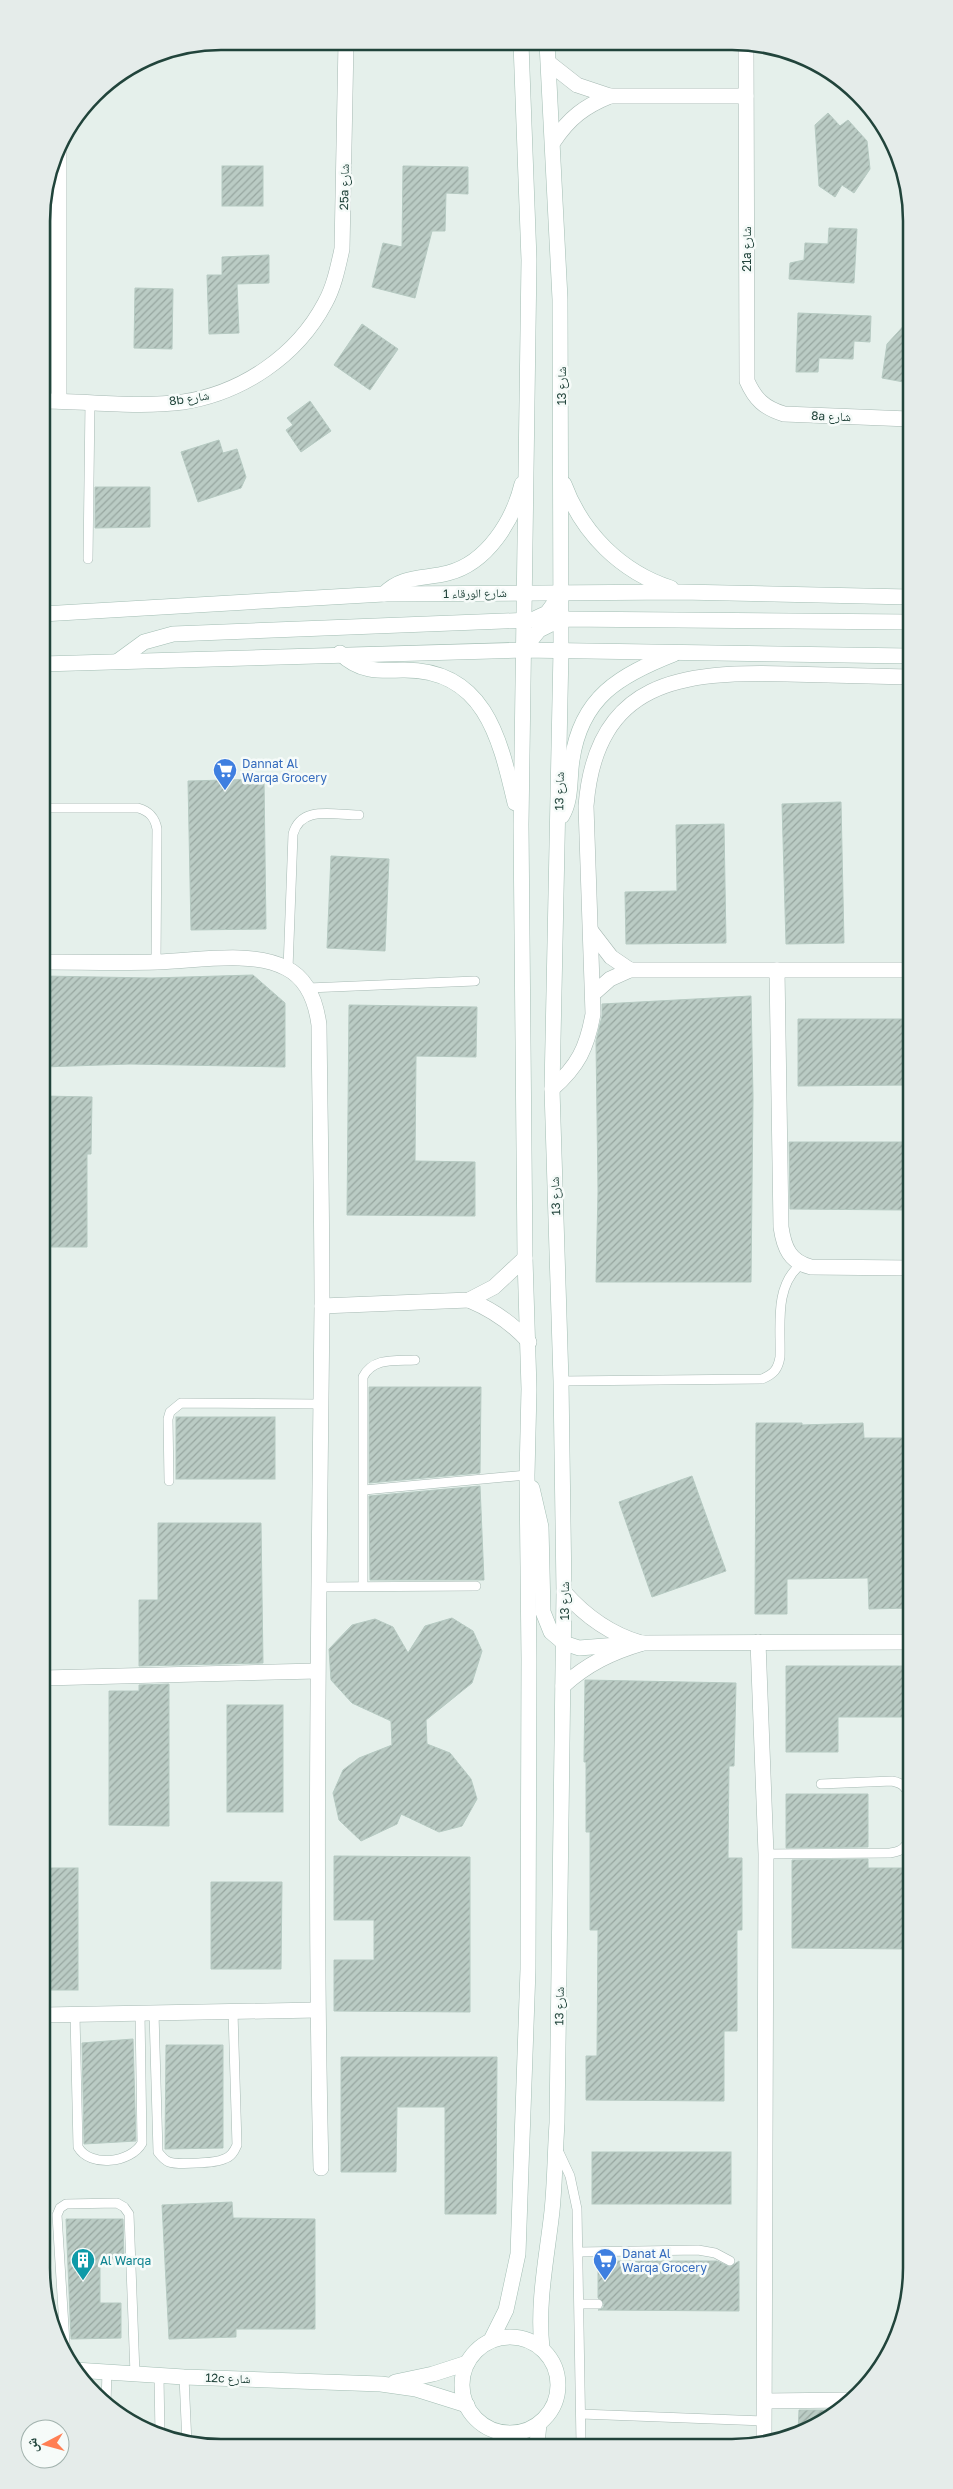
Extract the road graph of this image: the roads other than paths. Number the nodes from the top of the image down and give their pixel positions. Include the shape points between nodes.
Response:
1 (346, 50) edge
2 (521, 50) edge
3 (548, 50) edge
4 (746, 51) edge
5 (549, 64) junction
6 (610, 96) junction
7 (746, 96) junction
8 (554, 141) junction
9 (59, 167) edge
10 (312, 326) joint
11 (756, 400) joint
12 (50, 401) edge
13 (59, 401) junction
14 (90, 402) junction
15 (903, 419) edge
16 (526, 468) junction
17 (561, 476) junction
18 (88, 559) dead end
19 (681, 592) junction
20 (524, 593) junction
21 (561, 593) junction
22 (384, 594) junction
23 (903, 597) edge
24 (50, 614) edge
25 (561, 619) junction
26 (524, 621) junction
27 (903, 622) edge
28 (523, 650) junction
29 (560, 650) junction
30 (683, 651) junction
31 (340, 654) junction
32 (903, 656) edge
33 (118, 661) junction
34 (50, 664) edge
35 (903, 677) edge
36 (50, 808) edge
37 (359, 815) dead end
38 (558, 821) junction
39 (521, 825) junction
40 (591, 930) junction
41 (50, 962) edge
42 (156, 962) junction
43 (288, 969) junction
44 (630, 970) junction
45 (777, 970) junction
46 (903, 970) edge
47 (475, 981) dead end
48 (308, 988) junction
49 (593, 994) junction
50 (552, 1089) junction
51 (525, 1258) junction
52 (800, 1265) junction
53 (903, 1268) edge
54 (469, 1300) junction
55 (322, 1306) junction
56 (529, 1342) junction
57 (415, 1360) dead end
58 (561, 1381) junction
59 (319, 1404) junction
60 (527, 1475) junction
61 (168, 1481) dead end
62 (364, 1490) junction
63 (363, 1586) junction
64 (476, 1586) dead end
65 (317, 1587) junction
66 (564, 1592) junction
67 (758, 1642) junction
68 (903, 1642) edge
69 (564, 1643) junction
70 (643, 1643) junction
71 (317, 1671) junction
72 (50, 1678) edge
73 (563, 1686) junction
74 (820, 1784) dead end
75 (903, 1787) edge
76 (903, 1848) edge
77 (766, 1854) junction
78 (317, 2010) junction
79 (233, 2012) junction
80 (147, 2013) junction
81 (50, 2015) edge
82 (75, 2015) junction
83 (556, 2146) junction
84 (321, 2168) dead end
85 (579, 2252) junction
86 (730, 2261) dead end
87 (580, 2304) junction
88 (598, 2304) dead end
89 (65, 2337) edge
90 (491, 2340) junction
91 (542, 2348) junction
92 (467, 2363) junction
93 (84, 2370) edge
94 (106, 2371) junction
95 (135, 2374) junction
96 (159, 2376) junction
97 (184, 2377) junction
98 (381, 2384) junction
99 (106, 2394) edge
100 (765, 2400) junction
101 (841, 2400) edge
102 (467, 2405) junction
103 (581, 2414) junction
104 (765, 2421) junction
105 (540, 2424) junction
106 (160, 2428) edge
107 (488, 2428) junction
108 (187, 2436) edge
109 (764, 2436) edge
110 (494, 2439) edge
111 (538, 2439) edge
112 (581, 2439) edge

1 - 10 street, 25a شارع via 342,249 326,302
2 - 16 street via 529,260
3 - 5 street, شارع 13
4 - 7 street, 21a شارع
5 - 6 street via 577,85
5 - 8 street, شارع 13
6 - 7 street
6 - 8 street via 577,112
7 - 11 street, 21a شارع via 745,362 747,381
8 - 17 street, شارع 13 via 560,299
9 - 13 street
10 - 14 street, 8b شارع via 286,354 255,376 220,393 183,402
11 - 15 street, 8a شارع via 784,414
12 - 13 street, 8b شارع
13 - 14 street, 8b شارع
14 - 18 lane
16 - 20 street
16 - 22 street via 512,512 481,556 448,573 399,582
17 - 19 street via 578,516 606,549 640,576
17 - 21 street, شارع 13
19 - 21 street, شارع الورقاء 1
19 - 23 street, شارع الورقاء 1
20 - 21 street, شارع الورقاء 1
20 - 22 street, شارع الورقاء 1
20 - 26 street
21 - 25 street, شارع 13
21 - 26 street via 547,613
22 - 24 street, شارع الورقاء 1
25 - 27 street
25 - 28 street via 539,630
25 - 29 street, شارع 13
26 - 28 street
26 - 33 street via 173,634 144,642
28 - 29 street
28 - 31 street
28 - 39 street
29 - 30 street
29 - 38 street, شارع 13
30 - 32 street
30 - 38 street via 630,672 594,705 585,718 574,747 569,797
31 - 33 street
31 - 39 street via 364,670 424,672 466,690 488,716 496,732
33 - 34 street
35 - 40 street via 717,674 667,683 640,696 608,730 588,779 586,806
36 - 42 lane via 138,808 153,818 157,829
37 - 43 lane via 309,814 300,818 296,826 293,834
38 - 50 street, شارع 13
39 - 51 street
40 - 44 street via 607,953
40 - 49 street
41 - 42 street
42 - 43 street via 252,958
43 - 48 street
44 - 45 street
44 - 49 street via 610,979
45 - 46 street
45 - 52 street via 781,1227 788,1254
47 - 48 lane
48 - 55 street via 316,1005 319,1025
49 - 50 street via 589,1036 581,1056
50 - 58 street, شارع 13
51 - 54 street via 494,1287
51 - 56 street
52 - 53 street
52 - 58 lane via 792,1271 783,1288 780,1357 772,1375 762,1379
54 - 55 street
54 - 56 street via 496,1312
55 - 59 street
56 - 60 street
57 - 62 lane via 374,1364 363,1377
58 - 66 street, شارع 13
59 - 61 lane via 181,1403 170,1412 168,1419
59 - 65 street
60 - 62 lane
60 - 69 street via 539,1514 544,1619 551,1632
60 - 90 street via 528,1959 520,2229 511,2291 506,2310
62 - 63 lane
63 - 64 lane
63 - 65 lane
65 - 71 street
66 - 69 street, شارع 13
66 - 70 street via 599,1624
67 - 68 street
67 - 70 street
67 - 77 street
69 - 70 street via 587,1649
69 - 73 street, شارع 13
70 - 73 street via 606,1655
71 - 72 street
71 - 78 street
73 - 83 street, شارع 13
74 - 75 lane via 892,1781
76 - 77 lane via 890,1853
77 - 100 street
78 - 79 street
78 - 84 street
79 - 80 street
79 - 80 lane via 237,2145 223,2160 179,2163 170,2163 158,2152
80 - 82 street
80 - 82 lane via 142,2143 129,2157 100,2160 91,2160 78,2147
81 - 82 street
83 - 85 lane via 576,2198
83 - 91 street, شارع 13 via 541,2290
85 - 86 lane via 698,2250 715,2253
85 - 87 lane
87 - 88 lane
87 - 103 lane
89 - 95 lane via 57,2215 66,2204 117,2203 129,2214
90 - 91 street via 518,2337
90 - 92 street
91 - 105 street via 550,2357 558,2380 554,2404
92 - 98 street, 12c شارع via 433,2374
92 - 102 street via 462,2384
93 - 94 street, 12c شارع
94 - 95 street, 12c شارع
94 - 99 lane
95 - 96 street, 12c شارع
96 - 97 street, 12c شارع
96 - 106 lane
97 - 98 street, 12c شارع
97 - 108 lane
98 - 102 street, 12c شارع
100 - 101 street
100 - 104 street
102 - 107 street
103 - 104 lane
103 - 112 lane
104 - 109 street
105 - 107 street via 514,2433
105 - 111 street
107 - 110 street

